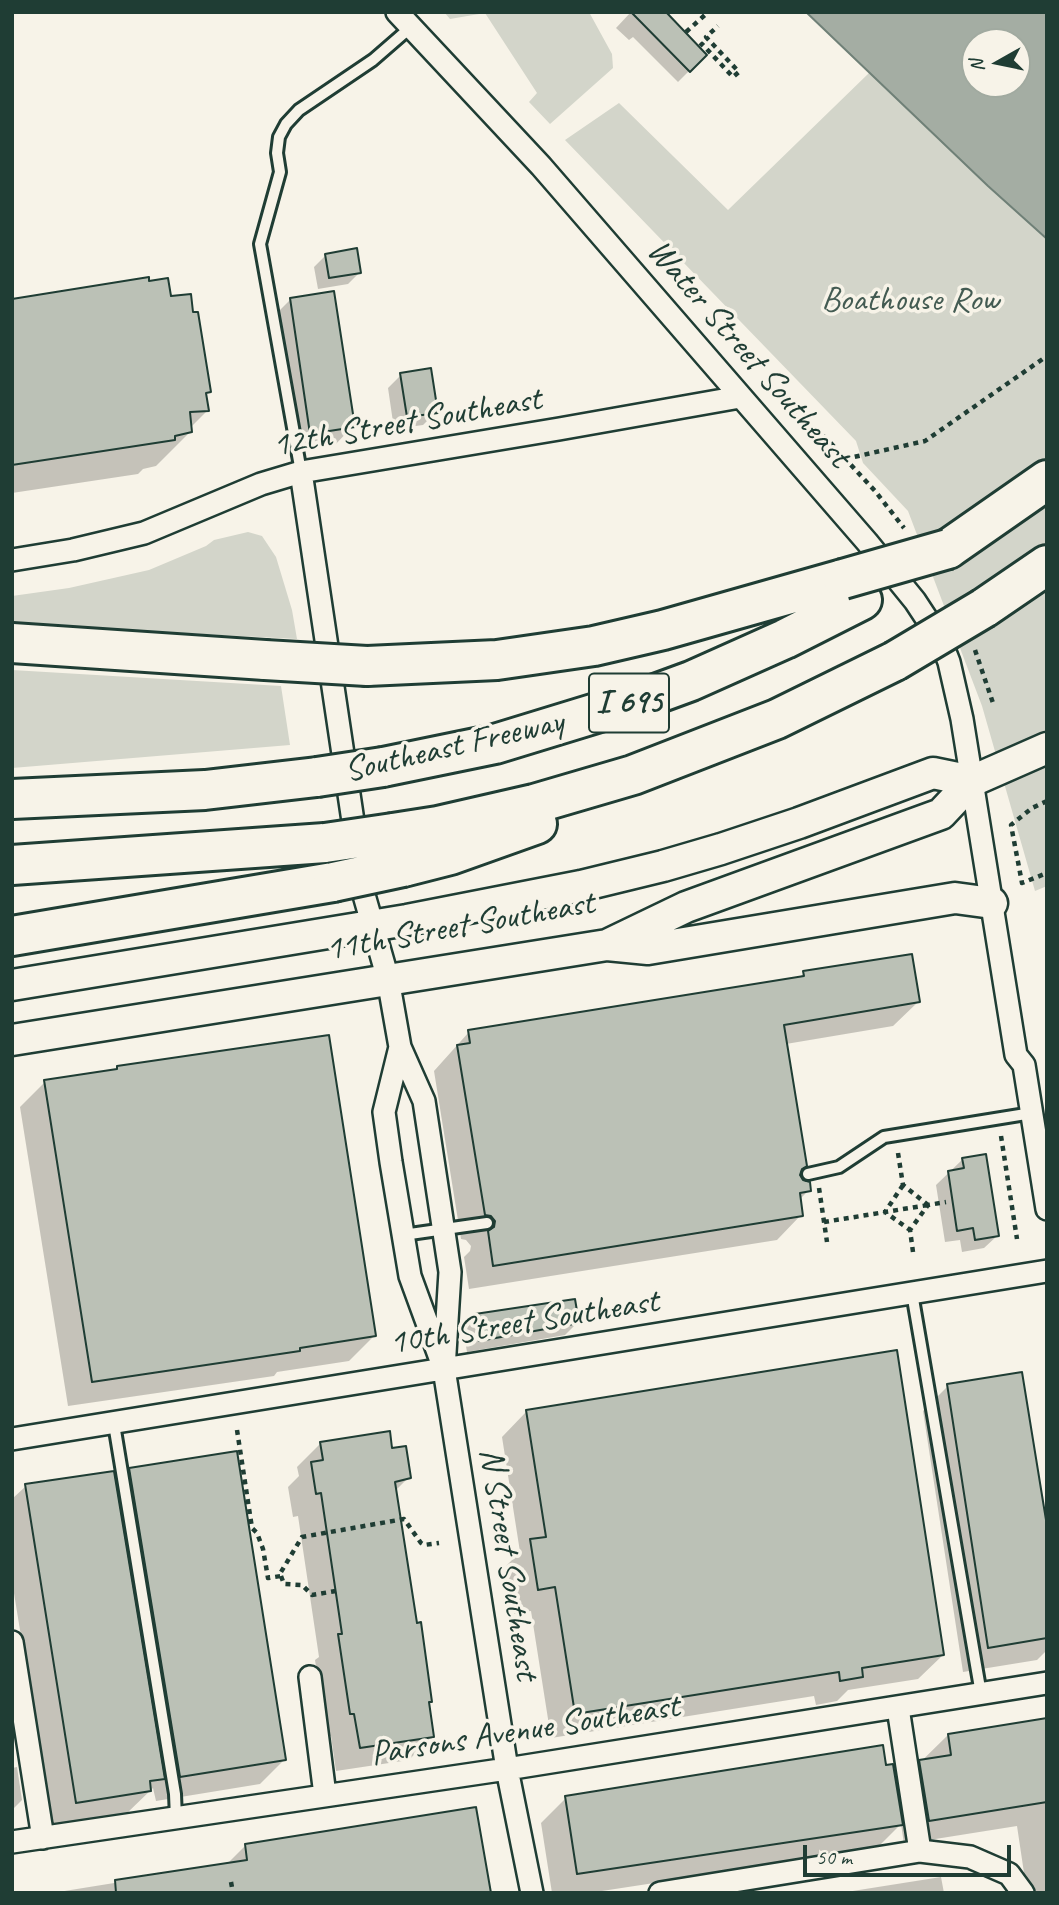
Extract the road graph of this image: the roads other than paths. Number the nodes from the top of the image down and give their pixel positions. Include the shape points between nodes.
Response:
1 (404, 19) edge
2 (740, 397) junction
3 (301, 472) junction
4 (1047, 480) edge
5 (12, 559) edge
6 (1047, 565) edge
7 (853, 589) junction
8 (12, 643) edge
9 (1047, 748) edge
10 (972, 781) junction
11 (12, 799) edge
12 (398, 850) junction
13 (12, 866) edge
14 (992, 903) junction
15 (373, 926) junction
16 (12, 936) edge
17 (607, 944) junction
18 (388, 979) junction
19 (12, 985) edge
20 (12, 1040) edge
21 (400, 1047) junction
22 (1032, 1113) junction
23 (808, 1174) dead end
24 (1047, 1209) edge
25 (487, 1223) dead end
26 (443, 1229) junction
27 (403, 1235) junction
28 (1047, 1271) edge
29 (912, 1293) junction
30 (444, 1369) junction
31 (114, 1424) junction
32 (12, 1439) edge
33 (12, 1642) edge
34 (310, 1677) dead end
35 (1047, 1683) edge
36 (981, 1695) junction
37 (898, 1708) junction
38 (20, 1737) edge
39 (507, 1769) junction
40 (325, 1795) junction
41 (176, 1818) junction
42 (43, 1838) junction
43 (12, 1842) edge
44 (920, 1852) junction
45 (532, 1893) edge
46 (660, 1893) edge
47 (1023, 1893) edge

1 - 2 street, Water Street Southeast via 541,166
1 - 3 lane via 373,60 299,110 279,136 280,173 260,244
2 - 3 street, 12th Street Southeast
2 - 10 street, Water Street Southeast via 930,622 955,687
3 - 5 street, 12th Street Southeast via 144,533
3 - 15 street, N Street Southeast via 364,895
4 - 7 highway, Southeast Freeway / I 695, bridge via 948,549
6 - 12 highway, Southeast Freeway / I 695, bridge via 895,662 777,719 633,775 438,826
7 - 8 highway, bridge via 594,646 497,660 368,666
7 - 11 highway, Southeast Freeway / I 695, bridge via 785,639 691,681 495,744 383,767 205,790
9 - 10 main road, 11th Street Southeast
10 - 14 street, Water Street Southeast
10 - 15 main road, 11th Street Southeast via 933,773 799,823 663,866
10 - 17 main road, 11th Street Southeast via 941,814 687,907
12 - 13 highway, Southeast Freeway / I 695, bridge via 325,843
12 - 16 highway, bridge via 333,882
14 - 17 main road via 955,898 648,949
14 - 22 street, Water Street Southeast via 1016,1055 1024,1065
15 - 18 street, N Street Southeast
15 - 19 main road, 11th Street Southeast
17 - 18 main road, 11th Street Southeast
18 - 20 main road, 11th Street Southeast
18 - 21 street, N Street Southeast
21 - 26 street, N Street Southeast via 424,1101
21 - 27 street, N Street Southeast via 384,1112
22 - 23 lane via 884,1137 839,1167
22 - 24 street, Water Street Southeast
25 - 26 lane
26 - 27 lane
26 - 30 street, N Street Southeast via 450,1272
27 - 30 street, N Street Southeast via 410,1276
28 - 29 street, 10th Street Southeast
29 - 30 street, 10th Street Southeast
29 - 36 lane
30 - 31 street, 10th Street Southeast
30 - 39 street, N Street Southeast
31 - 32 street, 10th Street Southeast
31 - 41 lane
33 - 38 street
34 - 40 street
35 - 36 street, Parsons Avenue Southeast
36 - 37 street, Parsons Avenue Southeast
37 - 39 street, Parsons Avenue Southeast
37 - 44 street
38 - 42 street
39 - 40 street, Parsons Avenue Southeast
39 - 45 street, N Street Southeast
40 - 41 street, Parsons Avenue Southeast
41 - 42 street, Parsons Avenue Southeast
42 - 43 street, Parsons Avenue Southeast
44 - 46 street
44 - 47 street via 970,1857 1009,1874

